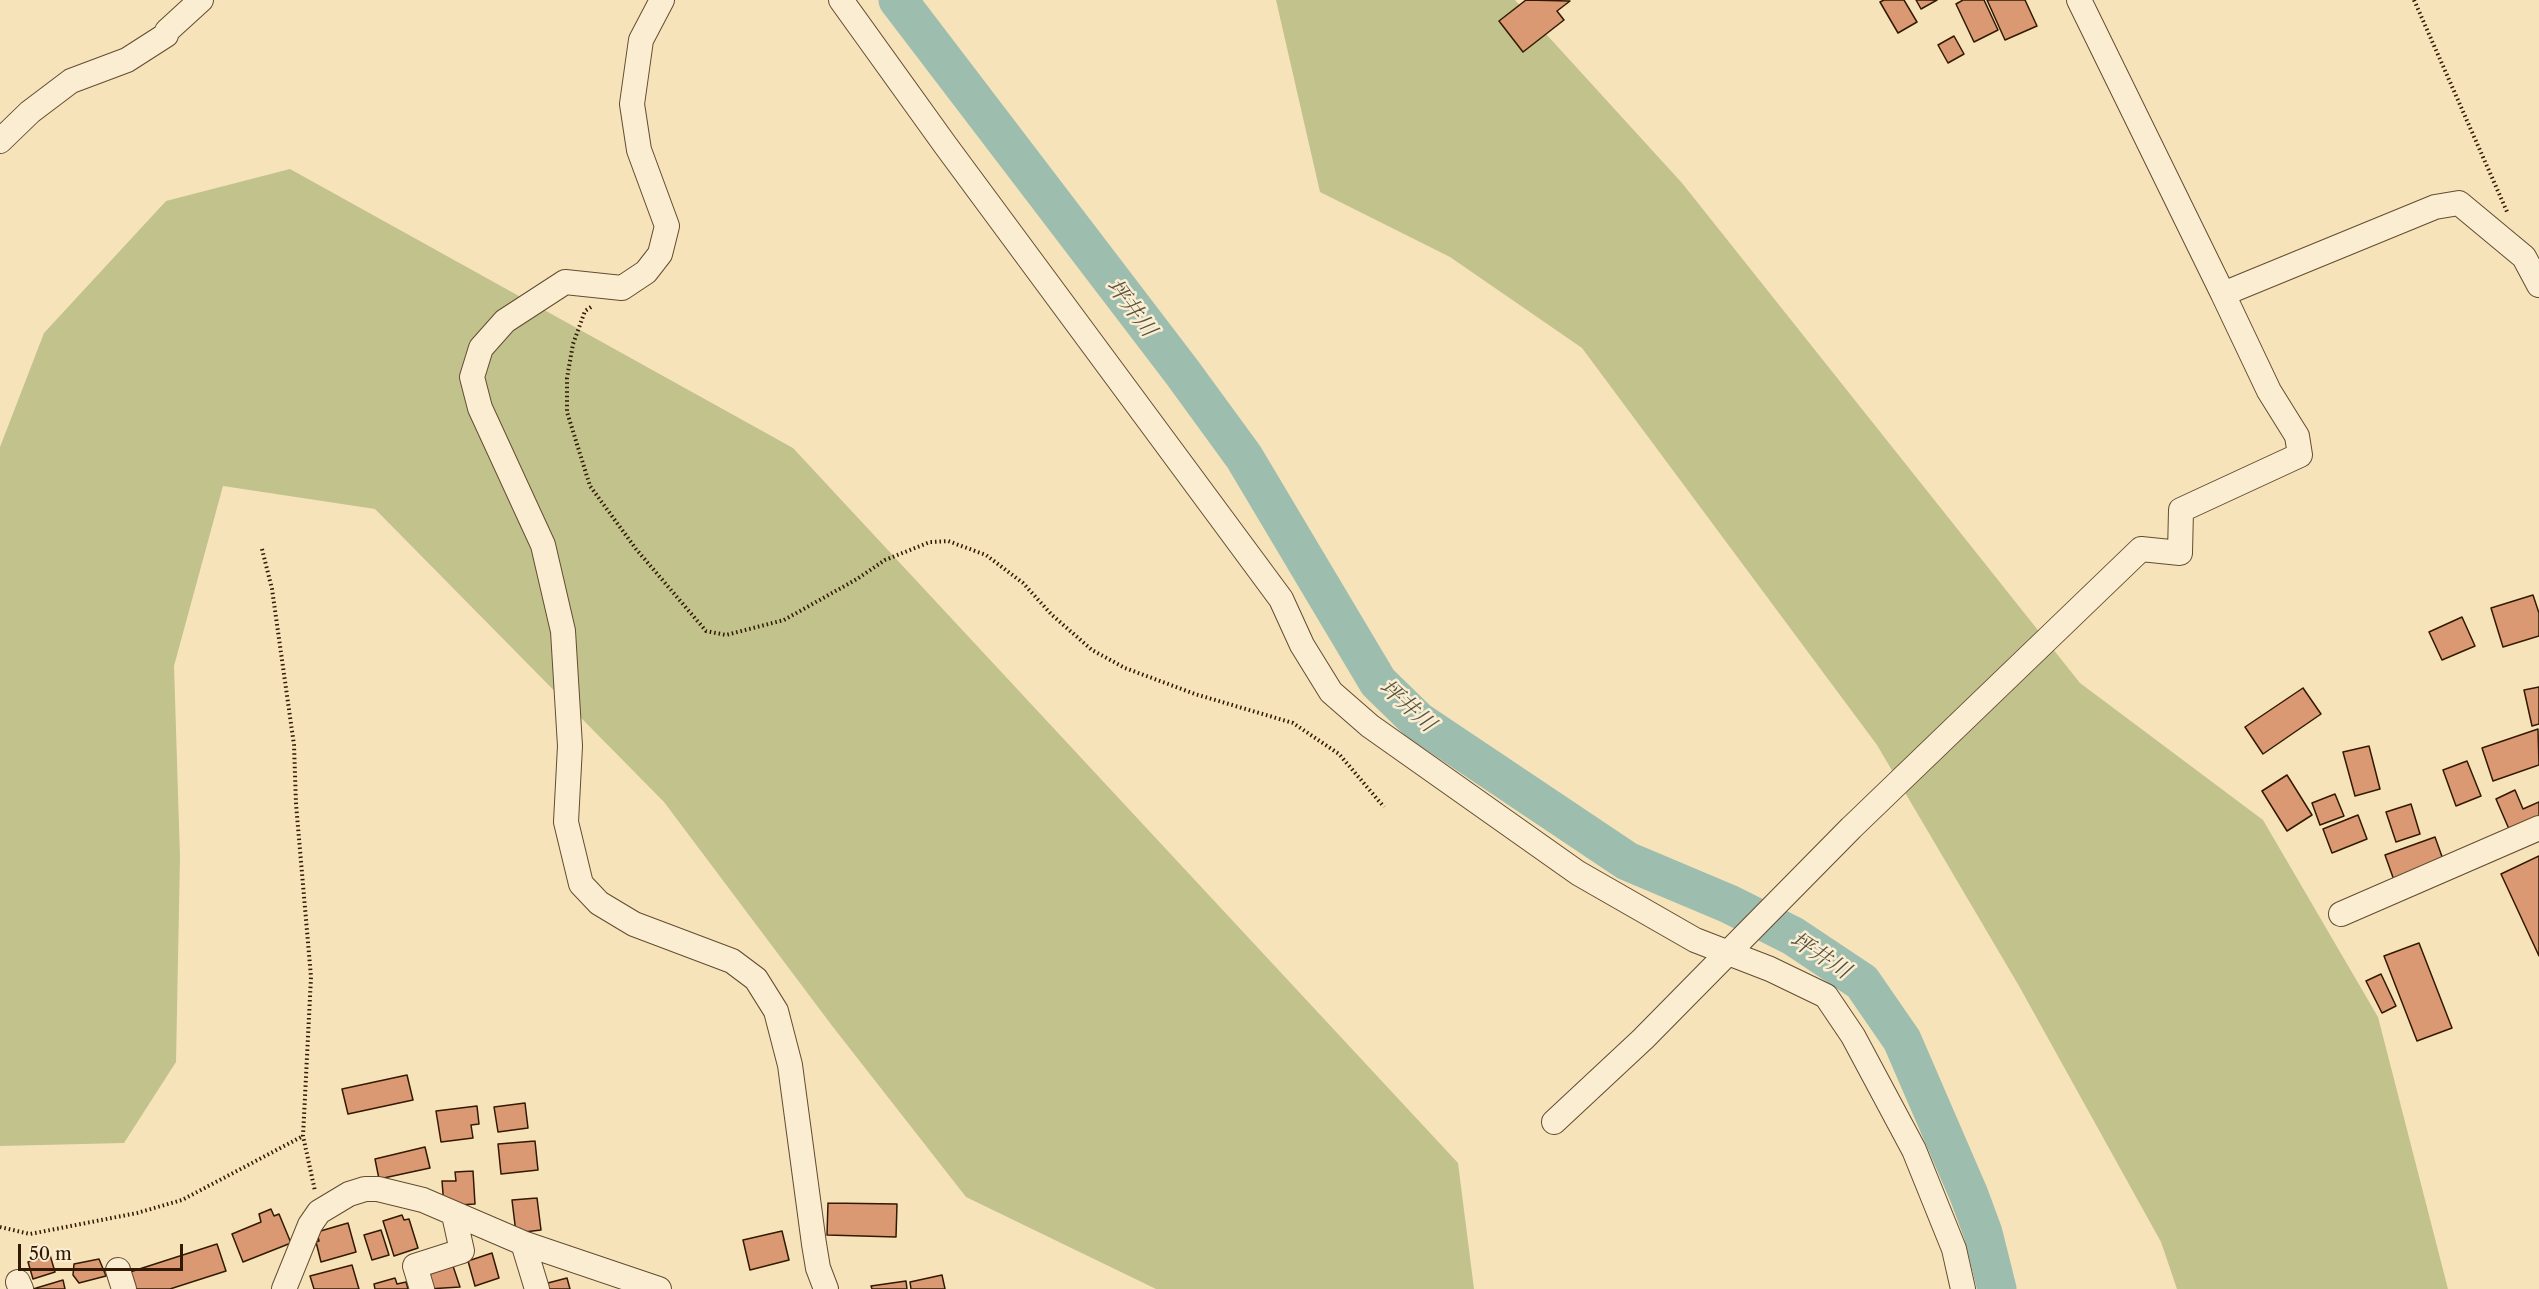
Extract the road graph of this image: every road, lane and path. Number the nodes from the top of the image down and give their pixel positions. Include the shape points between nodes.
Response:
1 (201, 0) edge
2 (662, 0) edge
3 (841, 0) edge
4 (2079, 0) edge
5 (2414, 0) edge
6 (0, 141) edge
7 (2509, 216) dead end
8 (2539, 285) edge
9 (622, 288) junction
10 (2223, 294) junction
11 (262, 549) dead end
12 (1384, 807) dead end
13 (2539, 828) edge
14 (2341, 914) dead end
15 (1736, 944) junction
16 (1554, 1122) dead end
17 (303, 1137) junction
18 (319, 1212) junction
19 (454, 1215) junction
20 (0, 1227) edge
21 (523, 1243) junction
22 (284, 1289) edge
23 (422, 1289) edge
24 (537, 1289) edge
25 (659, 1289) edge
26 (826, 1289) edge
27 (1963, 1289) edge

1 - 6 street via 166,35 127,60 71,81
2 - 9 street via 641,40 632,104 639,150 666,226 660,254 646,272
3 - 15 street via 1281,599 1302,645 1331,692 1370,726 1578,873 1695,940
4 - 10 street
5 - 7 path
8 - 10 street via 2524,257 2459,203 2435,207
9 - 12 path via 585,311 573,344 567,412 590,486 636,549 706,631 726,635 784,620 885,560 930,542 948,542 986,555 1023,582 1052,615 1092,650 1125,668 1293,723 1339,754
9 - 26 street via 565,282 505,321 482,348 472,377 480,408 543,545 563,631 570,746 566,822 581,884 598,903 634,924 732,961 756,979 776,1011 790,1065 814,1244
10 - 15 street via 2269,391 2297,436 2300,455 2181,510 2180,553 2141,549
11 - 17 path via 272,589 294,745 311,977
13 - 14 street
15 - 16 street
15 - 27 street via 1770,969 1826,996 1854,1036 1914,1150 1954,1249
17 - 18 path
17 - 20 path via 182,1200 137,1214 30,1234
18 - 19 street via 349,1194 378,1189 423,1200
18 - 22 street
19 - 21 street
19 - 23 street via 462,1251 415,1266
21 - 24 street
21 - 25 street

